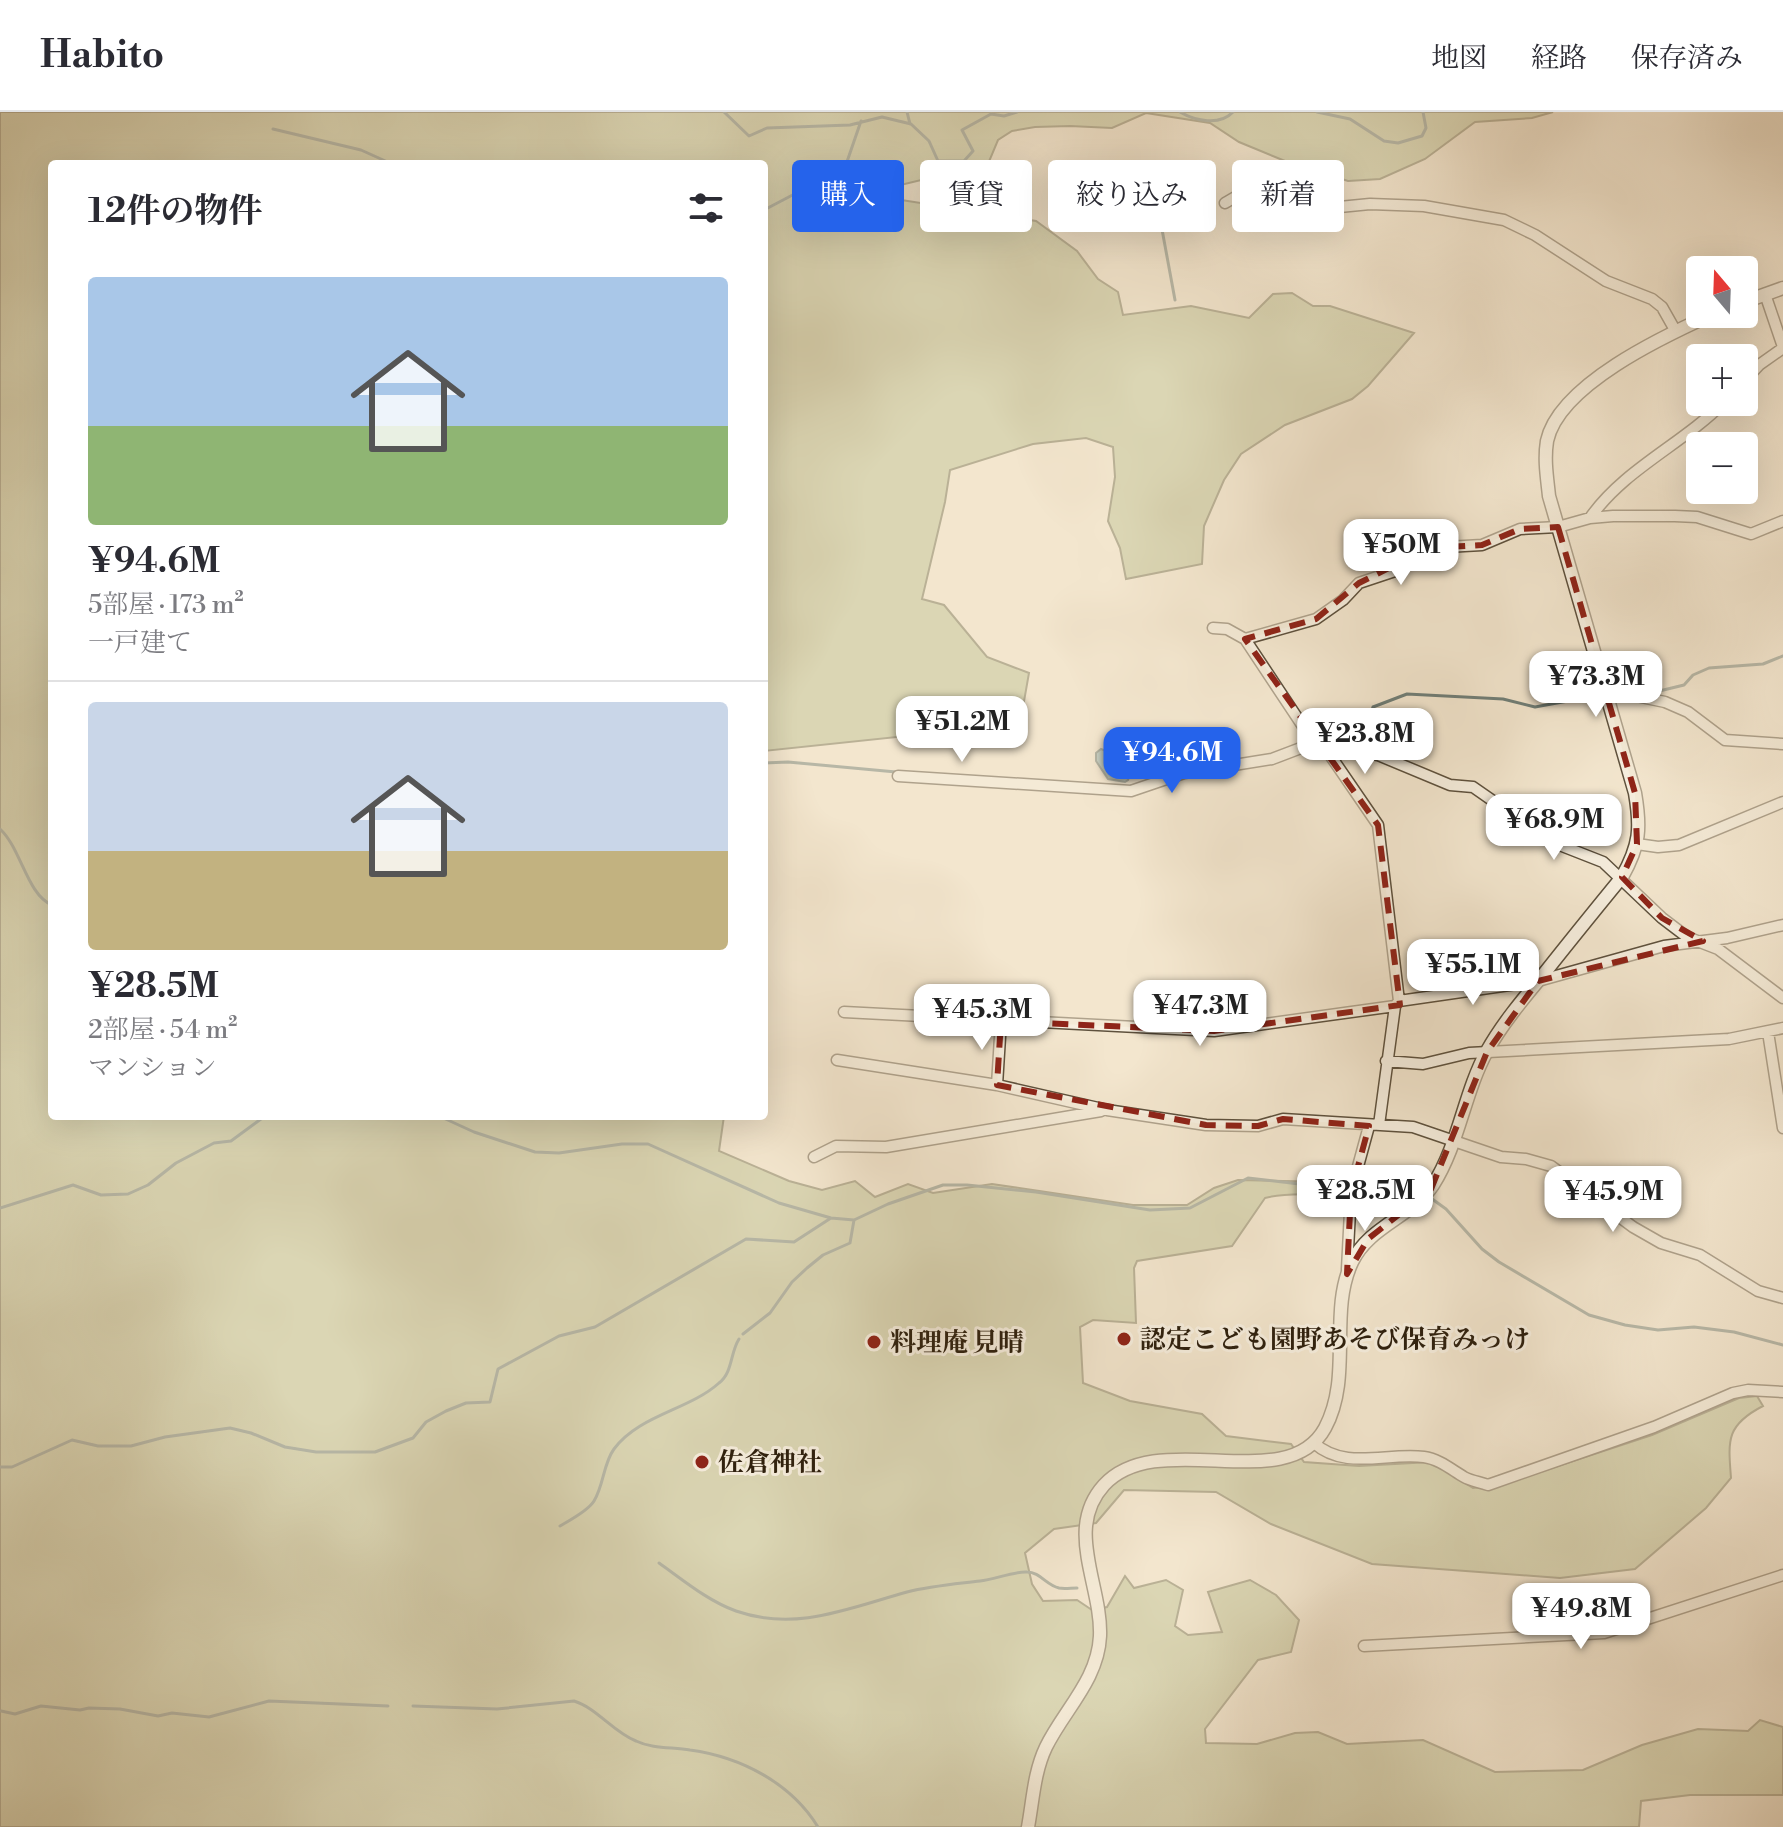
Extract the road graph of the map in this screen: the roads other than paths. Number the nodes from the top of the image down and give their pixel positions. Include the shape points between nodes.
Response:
1 (1225, 203) dead end
2 (1783, 288) edge
3 (1765, 294) junction
4 (1758, 297) edge
5 (1686, 325) edge
6 (1675, 330) junction
7 (1783, 348) edge
8 (1758, 366) edge
9 (1710, 416) edge
10 (1590, 518) junction
11 (1783, 521) edge
12 (1558, 527) junction
13 (1213, 628) dead end
14 (1245, 639) junction
15 (1607, 690) junction
16 (1314, 743) junction
17 (1783, 744) edge
18 (898, 776) dead end
19 (1783, 802) edge
20 (1637, 844) junction
21 (1622, 877) junction
22 (1783, 925) edge
23 (1703, 941) junction
24 (1538, 981) junction
25 (1783, 998) edge
26 (1397, 1003) junction
27 (844, 1012) dead end
28 (1001, 1021) junction
29 (1783, 1028) edge
30 (1768, 1032) junction
31 (1487, 1052) junction
32 (837, 1060) dead end
33 (1386, 1061) junction
34 (997, 1085) junction
35 (1107, 1110) junction
36 (1374, 1126) junction
37 (1783, 1128) edge
38 (1453, 1138) junction
39 (814, 1157) dead end
40 (1347, 1274) junction
41 (1783, 1298) edge
42 (1783, 1392) edge
43 (1314, 1443) junction
44 (1783, 1575) edge
45 (1364, 1646) dead end
46 (1028, 1827) edge

1 - 6 street via 1250,196 1309,210 1424,206 1504,220 1606,281 1652,299
2 - 3 street
3 - 4 street
3 - 7 street
5 - 6 street
6 - 12 street via 1588,383 1560,410 1547,439 1545,465
7 - 8 street
9 - 10 street via 1630,477
10 - 11 street via 1697,517 1751,534
10 - 12 street
12 - 14 street via 1520,529 1482,545 1429,548 1395,571 1359,583 1316,619
12 - 15 street
13 - 14 street
14 - 16 street
15 - 17 street via 1665,702 1725,740
15 - 20 street via 1635,793
16 - 18 street via 1272,759 1184,773 1131,791
16 - 21 street via 1378,755 1450,785 1473,787 1552,842 1603,862
16 - 26 street via 1330,755 1378,825
19 - 20 street via 1679,845
20 - 21 street
21 - 23 street via 1662,918 1687,937
21 - 24 street
22 - 23 street
23 - 24 street via 1664,946
23 - 25 street
24 - 26 street
24 - 31 street
26 - 28 street via 1214,1031
26 - 33 street
27 - 28 street
28 - 34 street
29 - 30 street
30 - 31 street via 1729,1039
30 - 37 street
31 - 33 street via 1423,1064
31 - 38 street
32 - 34 street
33 - 36 street
34 - 35 street
35 - 36 street via 1206,1125 1258,1126 1283,1119
35 - 39 street via 886,1147 836,1146
36 - 38 street via 1413,1127
36 - 40 street via 1354,1183
38 - 40 street via 1426,1193 1368,1239
38 - 41 street via 1501,1157 1551,1166 1661,1243 1700,1255 1758,1291
40 - 43 street via 1339,1383 1325,1430
42 - 43 street via 1733,1393 1654,1427 1488,1485 1425,1457 1363,1460 1326,1454
43 - 46 street via 1259,1461 1151,1461 1131,1466 1103,1486 1084,1534 1100,1620 1095,1663 1044,1751
44 - 45 street via 1604,1633

